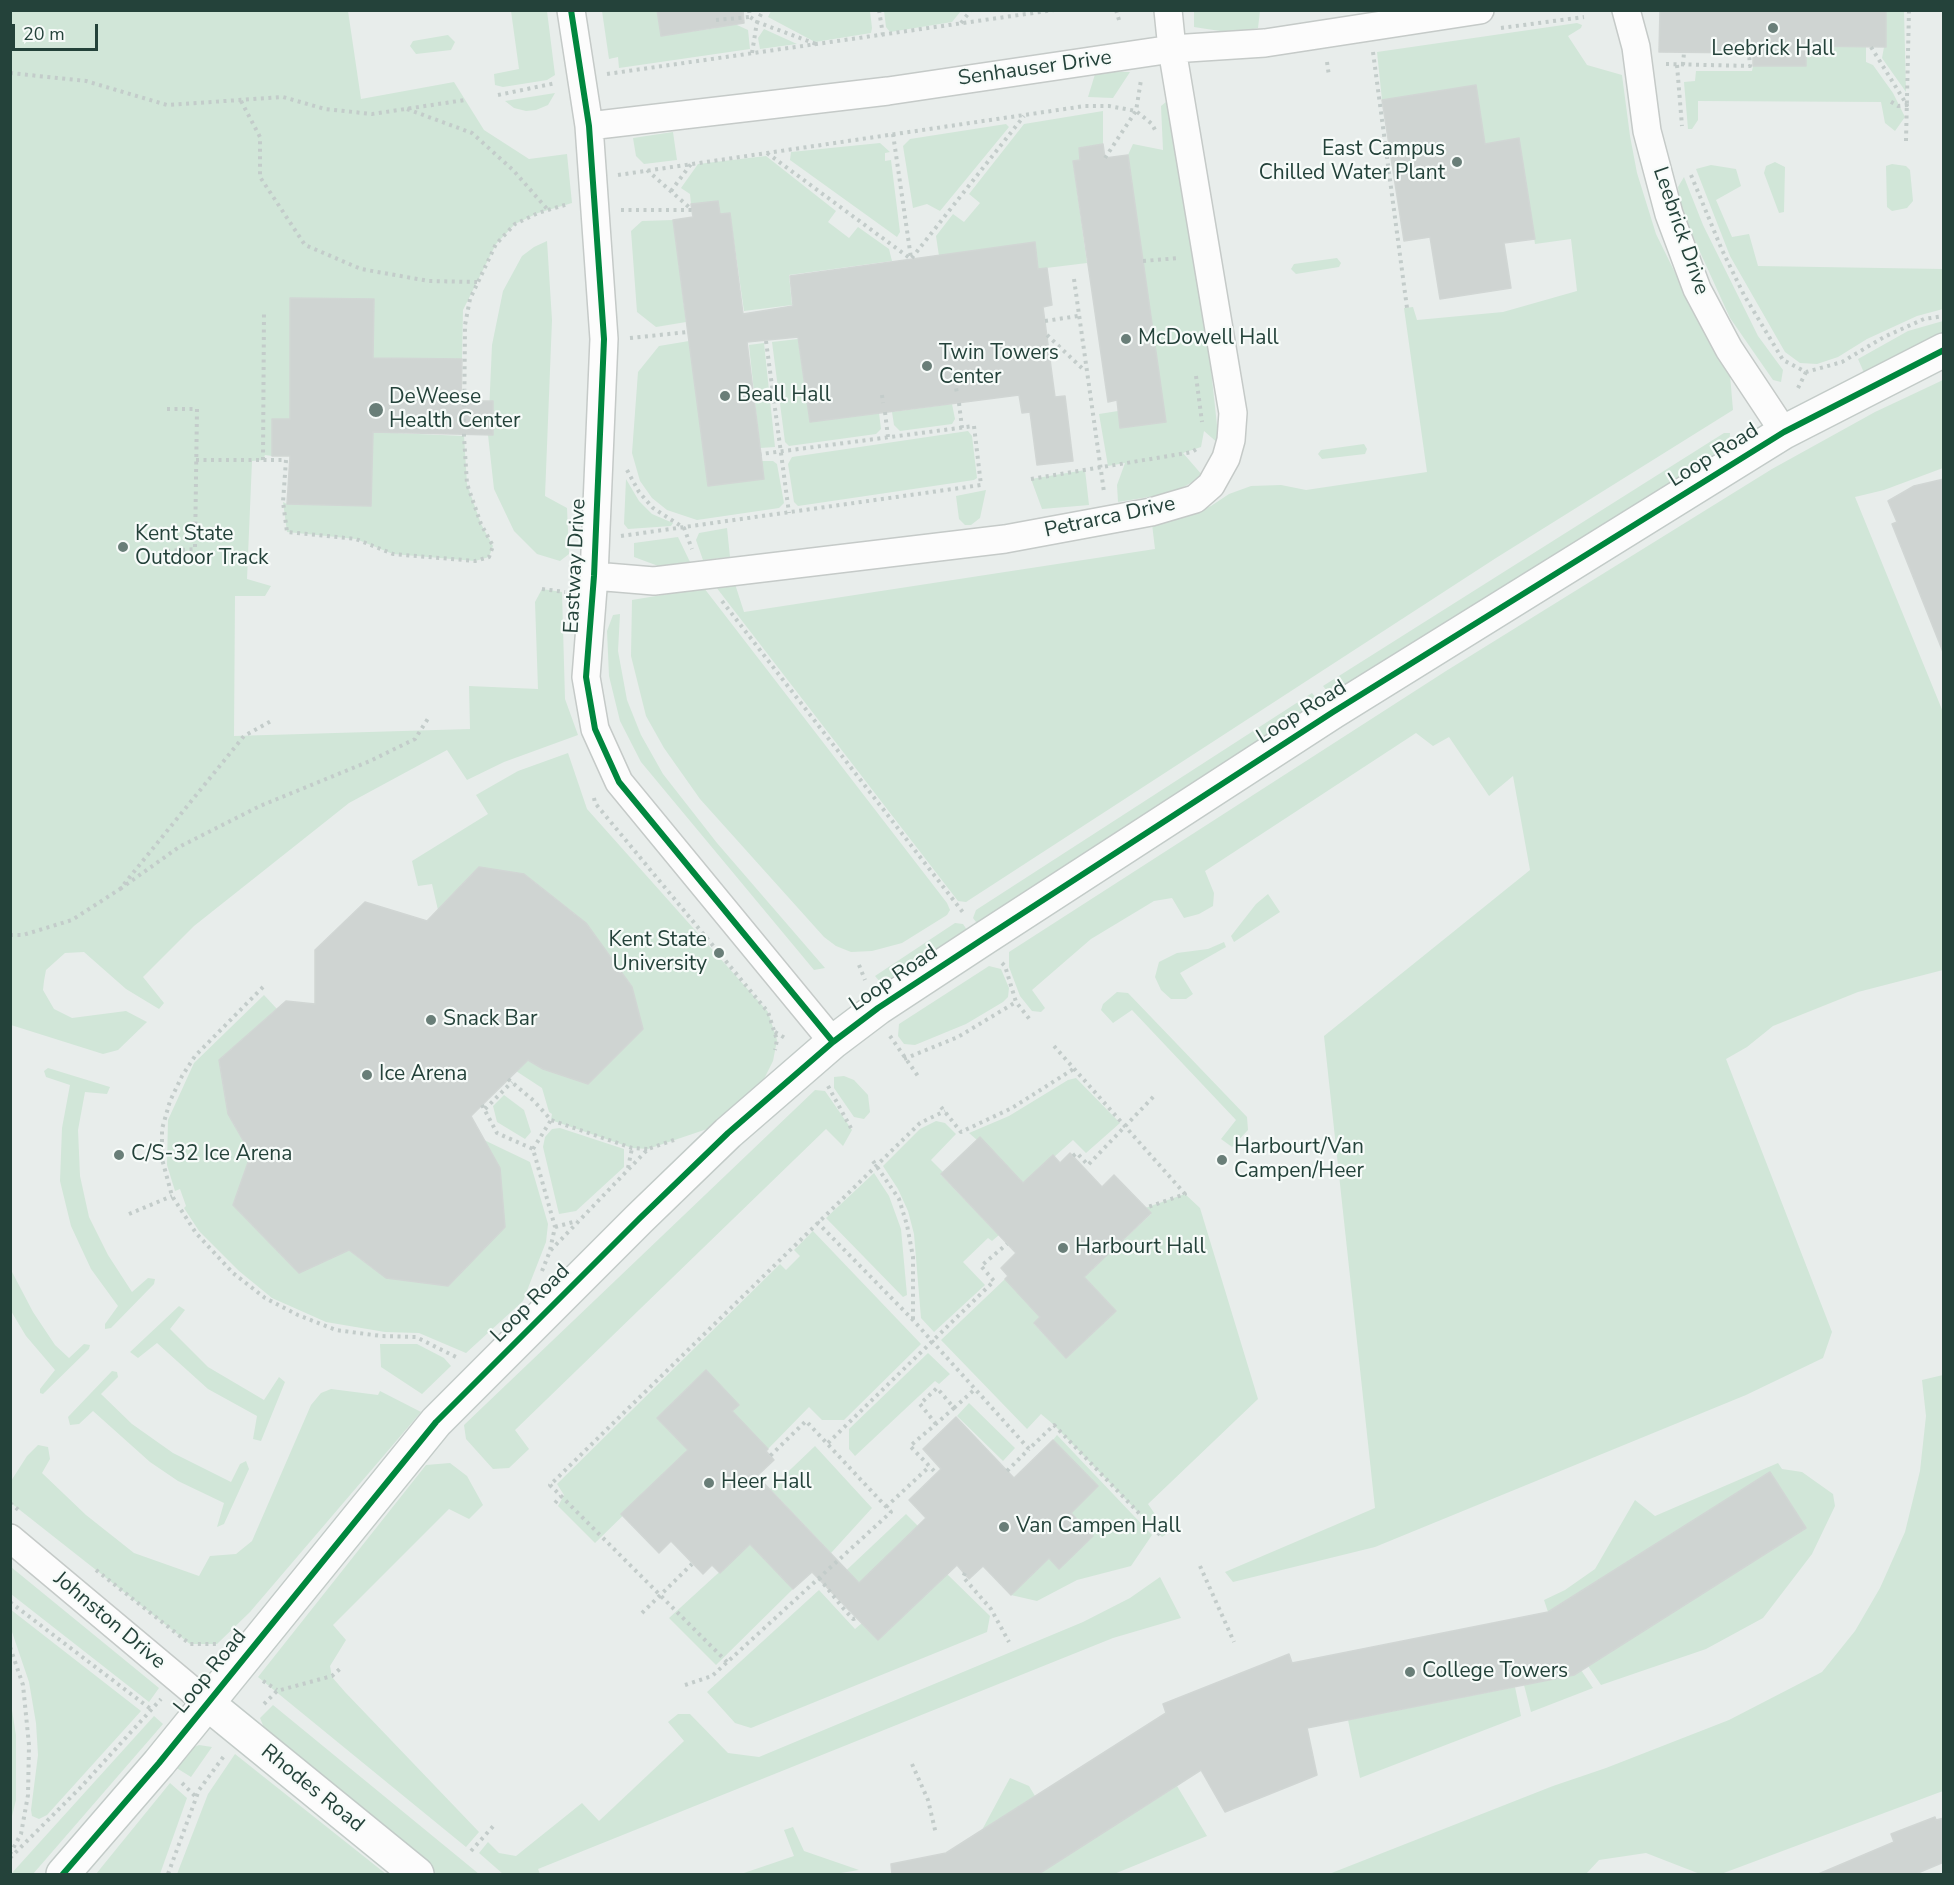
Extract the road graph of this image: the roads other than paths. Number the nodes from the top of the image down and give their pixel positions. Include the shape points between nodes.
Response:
1 (571, 10) edge
2 (1168, 10) edge
3 (1480, 10) edge
4 (1626, 10) edge
5 (1172, 49) junction
6 (589, 126) junction
7 (1944, 350) edge
8 (1784, 432) junction
9 (594, 576) junction
10 (833, 1042) junction
11 (10, 1538) edge
12 (207, 1703) junction
13 (63, 1875) edge
14 (417, 1875) edge

1 - 6 street, Eastway Drive
2 - 5 street, Petrarca Drive
3 - 5 street, Senhauser Drive via 1265,43
4 - 8 street, Leebrick Drive via 1636,47 1647,131 1670,214 1697,289 1729,349
5 - 6 street, Senhauser Drive via 888,91
5 - 9 street, Petrarca Drive via 1233,413 1226,458 1211,485 1194,499 1151,512 1005,539 654,581
6 - 9 street, Eastway Drive via 604,339
7 - 8 street, Loop Road
8 - 10 street, Loop Road via 1303,731 878,1008
9 - 10 street, Eastway Drive via 586,677 595,729 619,782
10 - 12 street, Loop Road via 728,1133 436,1422
11 - 12 street, Johnston Drive
12 - 13 street, Loop Road
12 - 14 street, Rhodes Road

